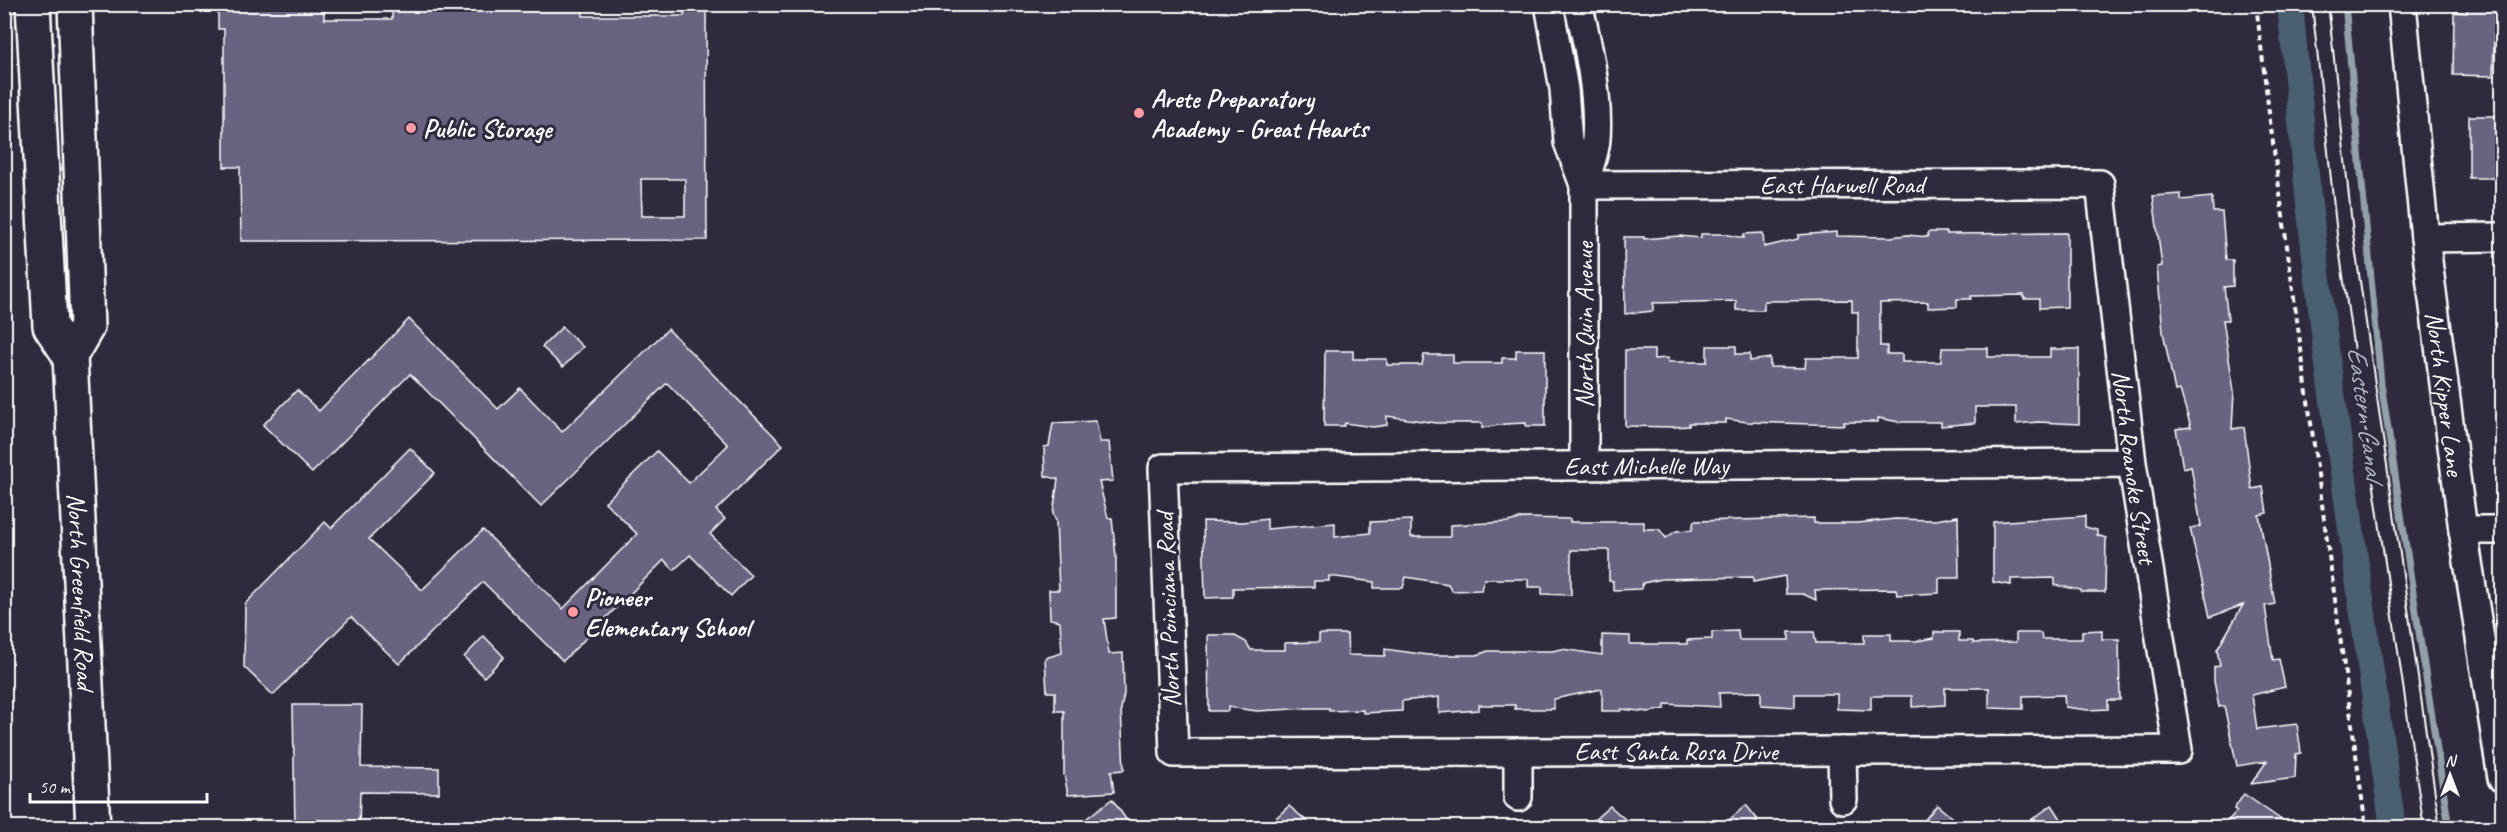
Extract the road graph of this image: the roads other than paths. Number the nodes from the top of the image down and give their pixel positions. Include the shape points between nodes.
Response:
1 (33, 4) edge
2 (75, 4) edge
3 (1549, 4) edge
4 (1578, 4) edge
5 (2320, 4) edge
6 (2402, 4) edge
7 (81, 173) junction
8 (2100, 184) joint
9 (1584, 185) junction
10 (43, 191) junction
11 (2502, 237) edge
12 (2425, 238) junction
13 (70, 356) junction
14 (2132, 463) junction
15 (1584, 466) junction
16 (1163, 468) joint
17 (2463, 530) junction
18 (2502, 530) edge
19 (2178, 750) joint
20 (1842, 751) junction
21 (1518, 752) junction
22 (1174, 753) joint
23 (2502, 778) edge
24 (1518, 797) dead end
25 (1843, 799) dead end
26 (93, 828) edge
27 (2432, 828) edge

1 - 10 main road
2 - 7 main road
3 - 9 street, North Quin Avenue via 1564,89 1568,142
4 - 9 street, North Quin Avenue via 1588,42 1596,140
5 - 27 lane via 2345,234
6 - 12 street, North Kipper Lane
7 - 10 main road
7 - 13 main road via 87,327
8 - 9 street, East Harwell Road
8 - 14 street, North Roanoke Street
9 - 15 street, North Quin Avenue
10 - 13 main road via 50,326
11 - 12 street
12 - 17 street, North Kipper Lane
13 - 26 main road, North Greenfield Road
14 - 15 street, East Michelle Way
14 - 19 street, North Roanoke Street
15 - 16 street, East Michelle Way
16 - 22 street, North Poinciana Road
17 - 18 street
17 - 23 street, North Kipper Lane
19 - 20 street, East Santa Rosa Drive
20 - 21 street, East Santa Rosa Drive
20 - 25 street
21 - 22 street, East Santa Rosa Drive
21 - 24 street

